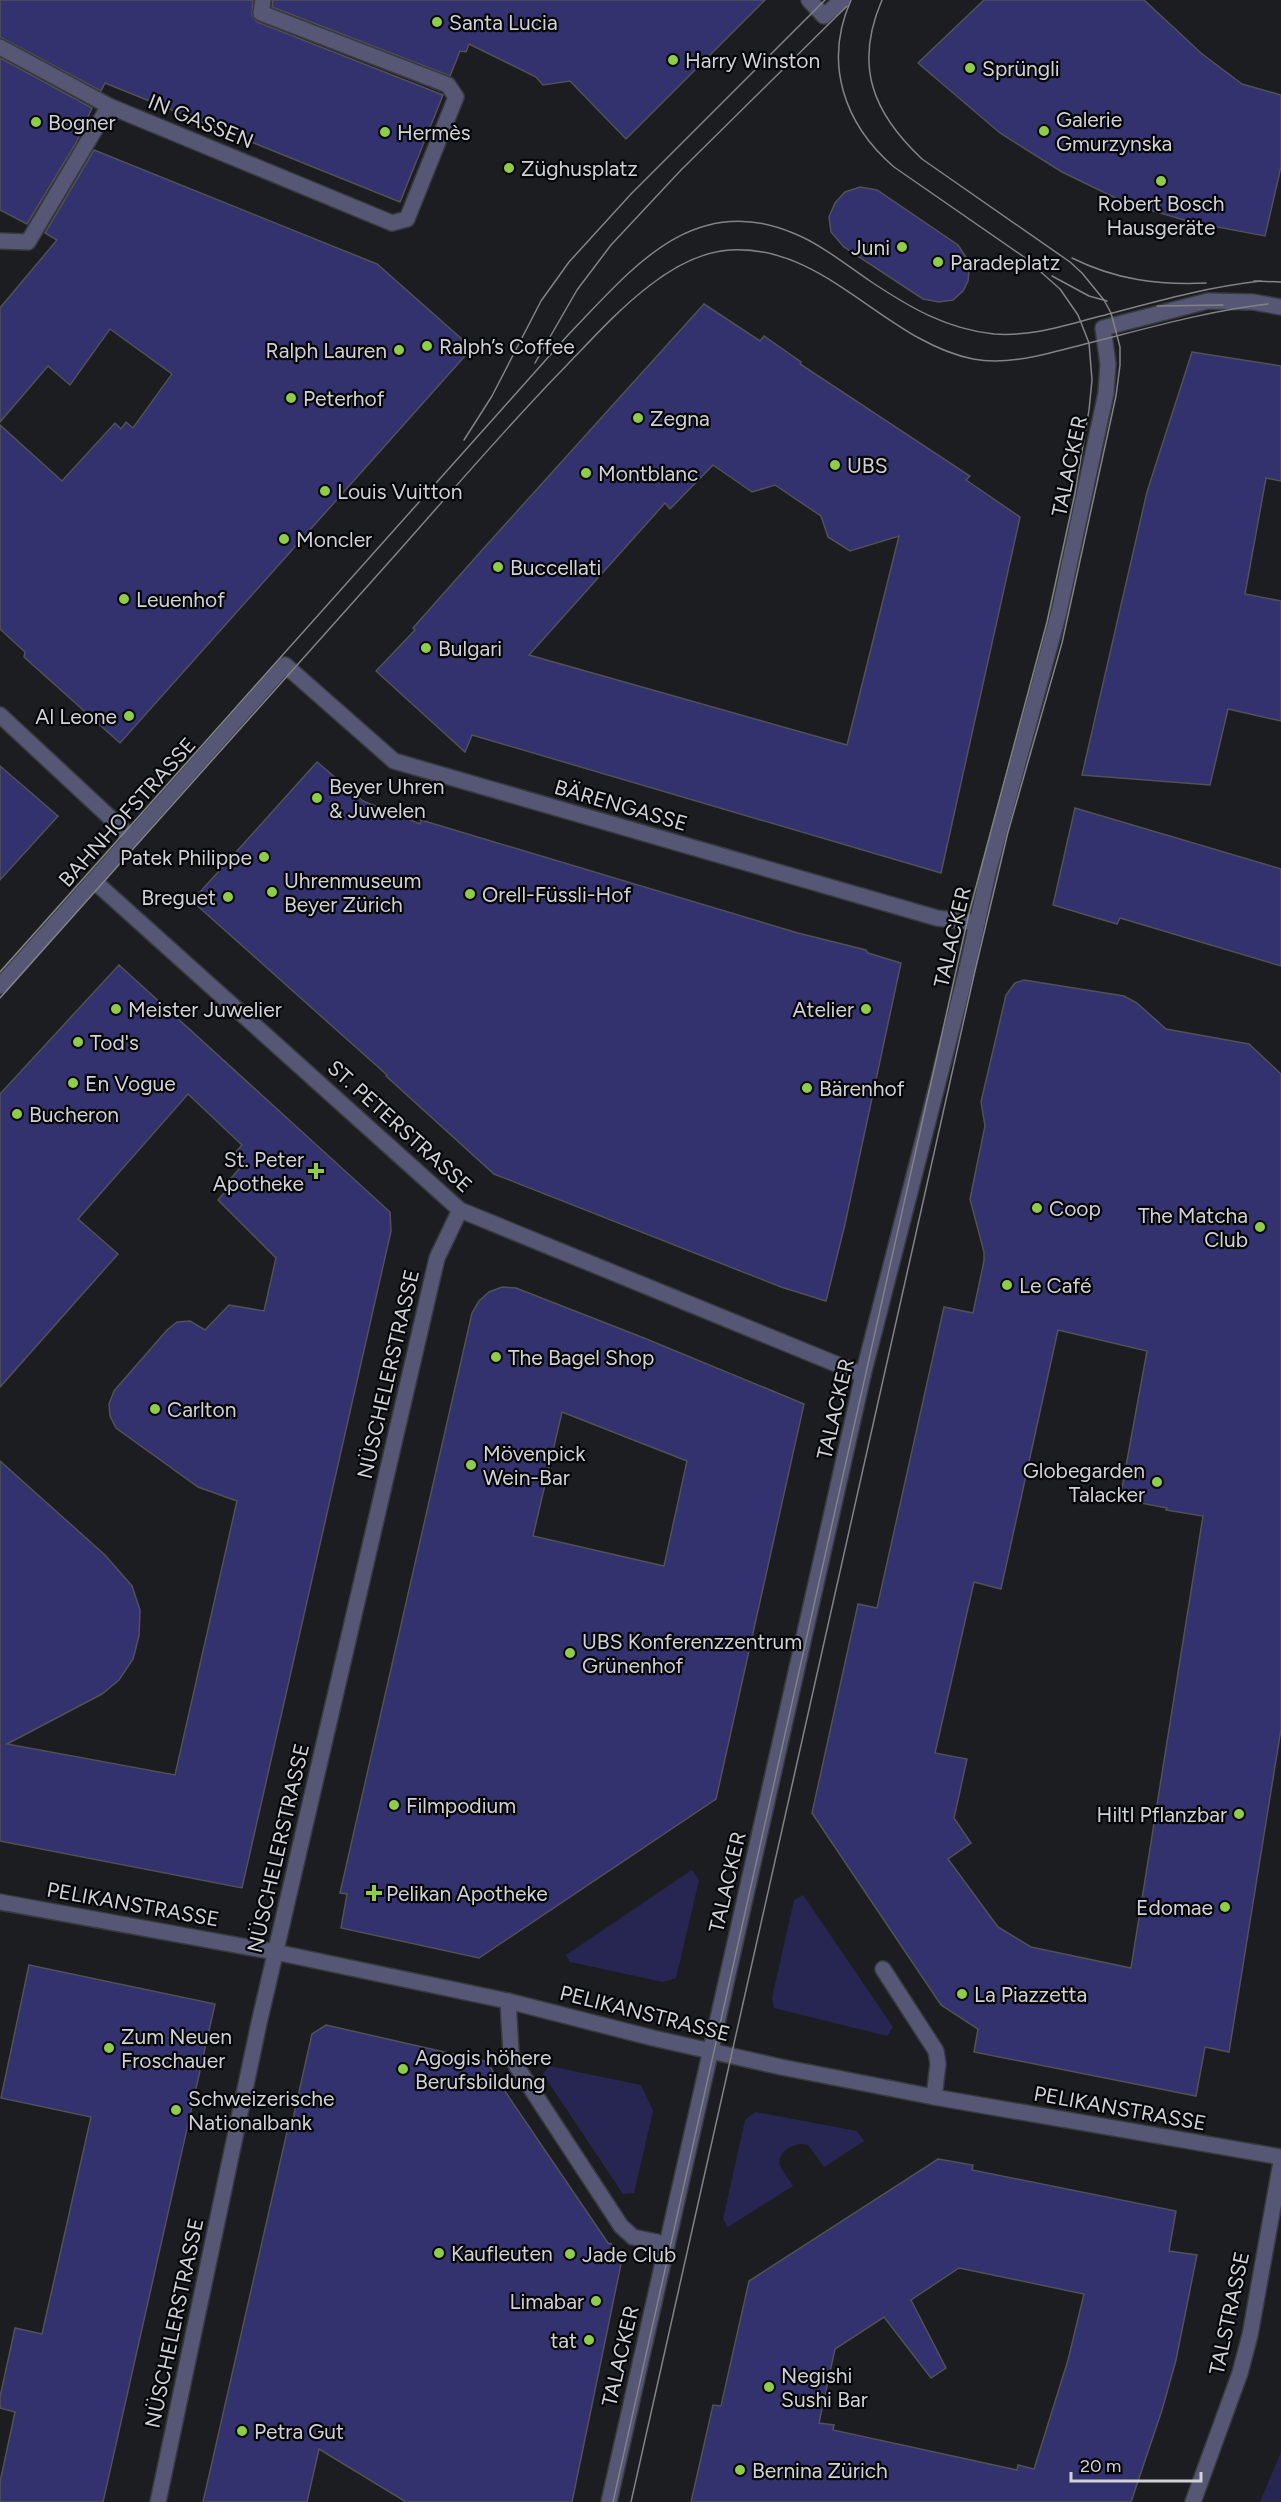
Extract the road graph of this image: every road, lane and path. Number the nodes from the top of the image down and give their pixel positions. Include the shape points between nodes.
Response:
1 (263, 0) edge
2 (809, 0) edge
3 (842, 0) edge
4 (0, 47) edge
5 (109, 106) junction
6 (0, 242) edge
7 (1277, 306) edge
8 (285, 665) joint
9 (0, 715) edge
10 (132, 838) junction
11 (94, 881) junction
12 (977, 923) junction
13 (0, 986) edge
14 (460, 1210) junction
15 (863, 1375) junction
16 (0, 1902) edge
17 (276, 1952) junction
18 (883, 1969) dead end
19 (508, 2001) junction
20 (711, 2052) junction
21 (934, 2097) junction
22 (1281, 2157) edge
23 (1281, 2162) edge
24 (667, 2244) junction
25 (158, 2502) edge
26 (609, 2502) edge
27 (1193, 2502) edge

1 - 5 street, IN GASSEN via 261,13 448,85 456,98 407,219 392,223
2 - 3 street via 824,16
4 - 5 street, IN GASSEN
5 - 6 street via 28,242
7 - 12 street, TALACKER via 1208,301 1103,328 1108,364 1104,404 1059,612
8 - 10 street, BAHNHOFSTRASSE
8 - 12 street, BÄRENGASSE via 394,761 937,918
9 - 10 street
10 - 11 street, BAHNHOFSTRASSE
11 - 13 street, BAHNHOFSTRASSE
11 - 14 street, ST. PETERSTRASSE
12 - 15 street, TALACKER
14 - 15 street, ST. PETERSTRASSE
14 - 17 street, NÜSCHELERSTRASSE via 437,1258
15 - 20 street, TALACKER
16 - 17 street, PELIKANSTRASSE
17 - 19 street, PELIKANSTRASSE
17 - 25 street, NÜSCHELERSTRASSE
18 - 21 street via 936,2051
19 - 20 street, PELIKANSTRASSE
19 - 24 street via 511,2052 516,2067 621,2226 633,2237
20 - 21 street, PELIKANSTRASSE
20 - 24 street, TALACKER
21 - 22 street, PELIKANSTRASSE
23 - 27 street, TALSTRASSE via 1248,2345
24 - 26 street, TALACKER

